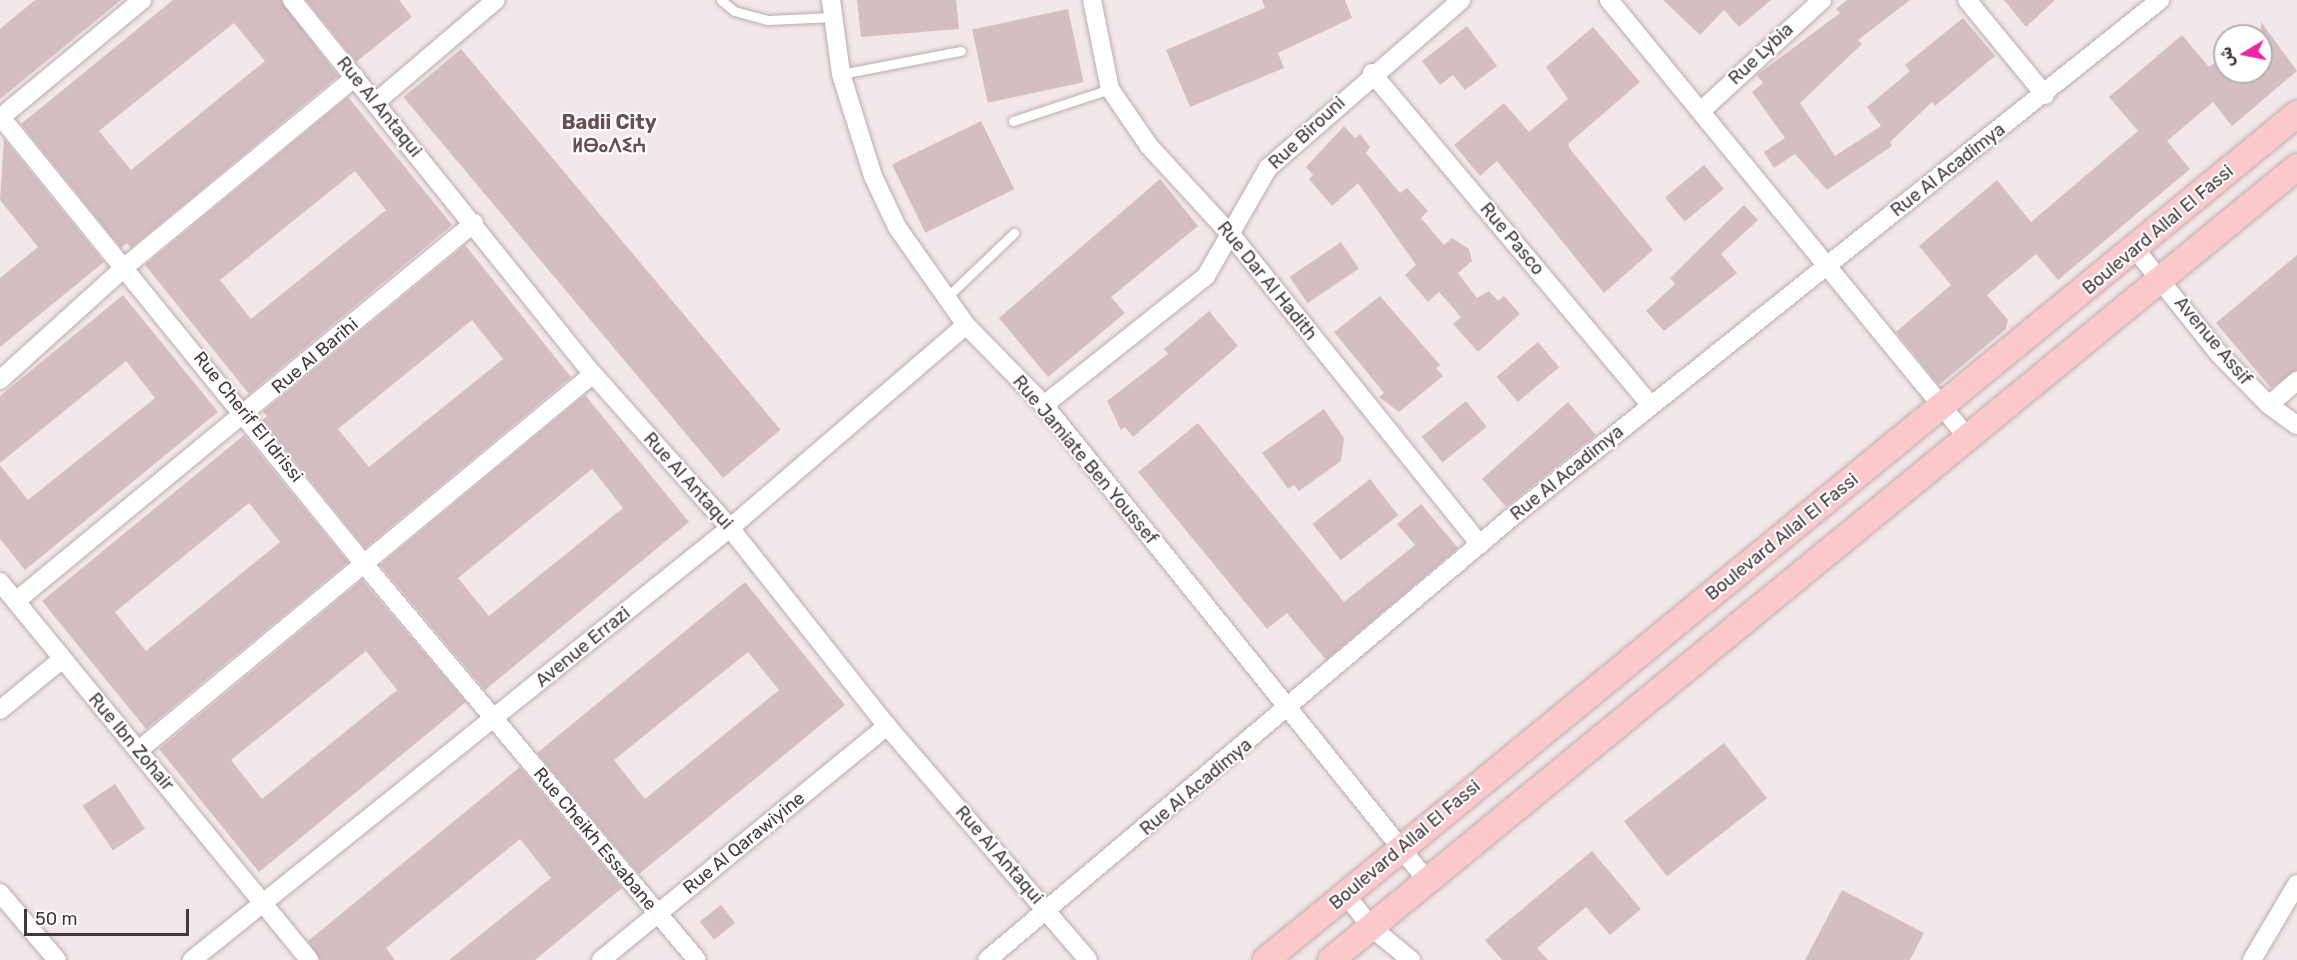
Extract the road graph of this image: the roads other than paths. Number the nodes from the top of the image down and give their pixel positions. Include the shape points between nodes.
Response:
1 (142, 0) edge
2 (292, 0) edge
3 (496, 0) edge
4 (721, 0) edge
5 (1092, 0) edge
6 (1461, 0) edge
7 (1609, 0) edge
8 (1822, 0) edge
9 (1967, 0) edge
10 (2160, 0) edge
11 (832, 9) edge
12 (961, 51) dead end
13 (1372, 73) junction
14 (841, 74) junction
15 (355, 77) junction
16 (1110, 89) junction
17 (2045, 95) junction
18 (376, 102) junction
19 (1702, 110) junction
20 (2297, 114) edge
21 (0, 117) edge
22 (1013, 122) dead end
23 (2297, 167) edge
24 (474, 223) junction
25 (1014, 233) dead end
26 (1232, 236) junction
27 (2136, 250) junction
28 (1828, 264) junction
29 (126, 266) junction
30 (2162, 280) junction
31 (947, 297) junction
32 (966, 325) junction
33 (592, 374) junction
34 (0, 380) edge
35 (2297, 381) edge
36 (1044, 405) junction
37 (2269, 405) junction
38 (1651, 406) junction
39 (1943, 406) junction
40 (246, 414) junction
41 (2297, 425) edge
42 (1968, 438) junction
43 (730, 528) junction
44 (1480, 545) junction
45 (364, 564) junction
46 (0, 582) edge
47 (16, 601) junction
48 (61, 660) junction
49 (1288, 709) junction
50 (0, 710) edge
51 (494, 718) junction
52 (887, 726) junction
53 (139, 750) junction
54 (1400, 847) junction
55 (1425, 878) junction
56 (2297, 884) edge
57 (0, 893) edge
58 (1346, 895) junction
59 (262, 902) junction
60 (1048, 911) junction
61 (658, 913) junction
62 (1371, 927) junction
63 (57, 960) edge
64 (192, 960) edge
65 (309, 960) edge
66 (601, 960) edge
67 (697, 960) edge
68 (987, 960) edge
69 (1088, 960) edge
70 (1266, 960) edge
71 (1330, 960) edge
72 (1411, 960) edge
73 (2252, 960) edge

1 - 21 street
2 - 15 street, Rue Al Antaqui
3 - 18 street
4 - 11 lane via 735,10 768,20
5 - 16 street, Rue Dar Al Hadith
6 - 13 street, Rue Birouni
7 - 19 street
8 - 19 street, Rue Lybia
9 - 17 street
10 - 17 street, Rue Al Acadimya
11 - 14 street, Rue Jamiate Ben Youssef
12 - 14 lane
13 - 26 street, Rue Birouni via 1268,168
13 - 38 street, Rue Pasco
14 - 31 street, Rue Jamiate Ben Youssef via 883,196
15 - 18 street, Rue Al Antaqui
15 - 29 street
16 - 22 lane
16 - 26 street, Rue Dar Al Hadith via 1149,146
17 - 28 street, Rue Al Acadimya
18 - 24 street, Rue Al Antaqui
19 - 28 street
20 - 27 main road, Boulevard Allal El Fassi
21 - 29 street, Rue Cherif El Idrissi
23 - 30 main road, Boulevard Allal El Fassi
24 - 33 street, Rue Al Antaqui
24 - 40 street, Rue Al Barihi
25 - 31 lane
26 - 36 street, Rue Birouni via 1206,276
26 - 44 street, Rue Dar Al Hadith
27 - 30 street, Avenue Assif
27 - 39 main road, Boulevard Allal El Fassi
28 - 38 street, Rue Al Acadimya
28 - 39 street
29 - 34 street
29 - 40 street, Rue Cherif El Idrissi
30 - 37 street, Avenue Assif
30 - 42 main road, Boulevard Allal El Fassi
31 - 32 street, Rue Jamiate Ben Youssef
32 - 36 street, Rue Jamiate Ben Youssef
32 - 43 street, Avenue Errazi
33 - 43 street, Rue Al Antaqui
33 - 45 street
35 - 37 street
36 - 49 street, Rue Jamiate Ben Youssef
37 - 41 street, Avenue Assif
38 - 44 street, Rue Al Acadimya
39 - 42 street
39 - 54 main road, Boulevard Allal El Fassi
40 - 45 street, Rue Cherif El Idrissi
40 - 47 street, Rue Al Barihi
42 - 55 main road, Boulevard Allal El Fassi
43 - 51 street, Avenue Errazi
43 - 52 street, Rue Al Antaqui
44 - 49 street, Rue Al Acadimya
45 - 51 street, Rue Cherif El Idrissi
45 - 53 street
46 - 47 street, Rue Ibn Zohair
47 - 48 street, Rue Ibn Zohair
48 - 50 street
48 - 53 street, Rue Ibn Zohair
49 - 54 street, Rue Jamiate Ben Youssef
49 - 60 street, Rue Al Acadimya
51 - 59 street, Avenue Errazi
51 - 61 street, Rue Cheikh Essabane
52 - 60 street, Rue Al Antaqui
52 - 61 street, Rue Al Qarawiyine
53 - 59 street, Rue Ibn Zohair
54 - 55 street, Rue Jamiate Ben Youssef
54 - 58 main road, Boulevard Allal El Fassi
55 - 62 main road, Boulevard Allal El Fassi
56 - 73 street
57 - 63 street
58 - 62 street
58 - 70 main road, Boulevard Allal El Fassi
59 - 64 street, Avenue Errazi
59 - 65 street, Rue Ibn Zohair
60 - 68 street, Rue Al Acadimya
60 - 69 street, Rue Al Antaqui
61 - 66 street, Rue Al Qarawiyine
61 - 67 street, Rue Cheikh Essabane
62 - 71 main road, Boulevard Allal El Fassi
62 - 72 street

